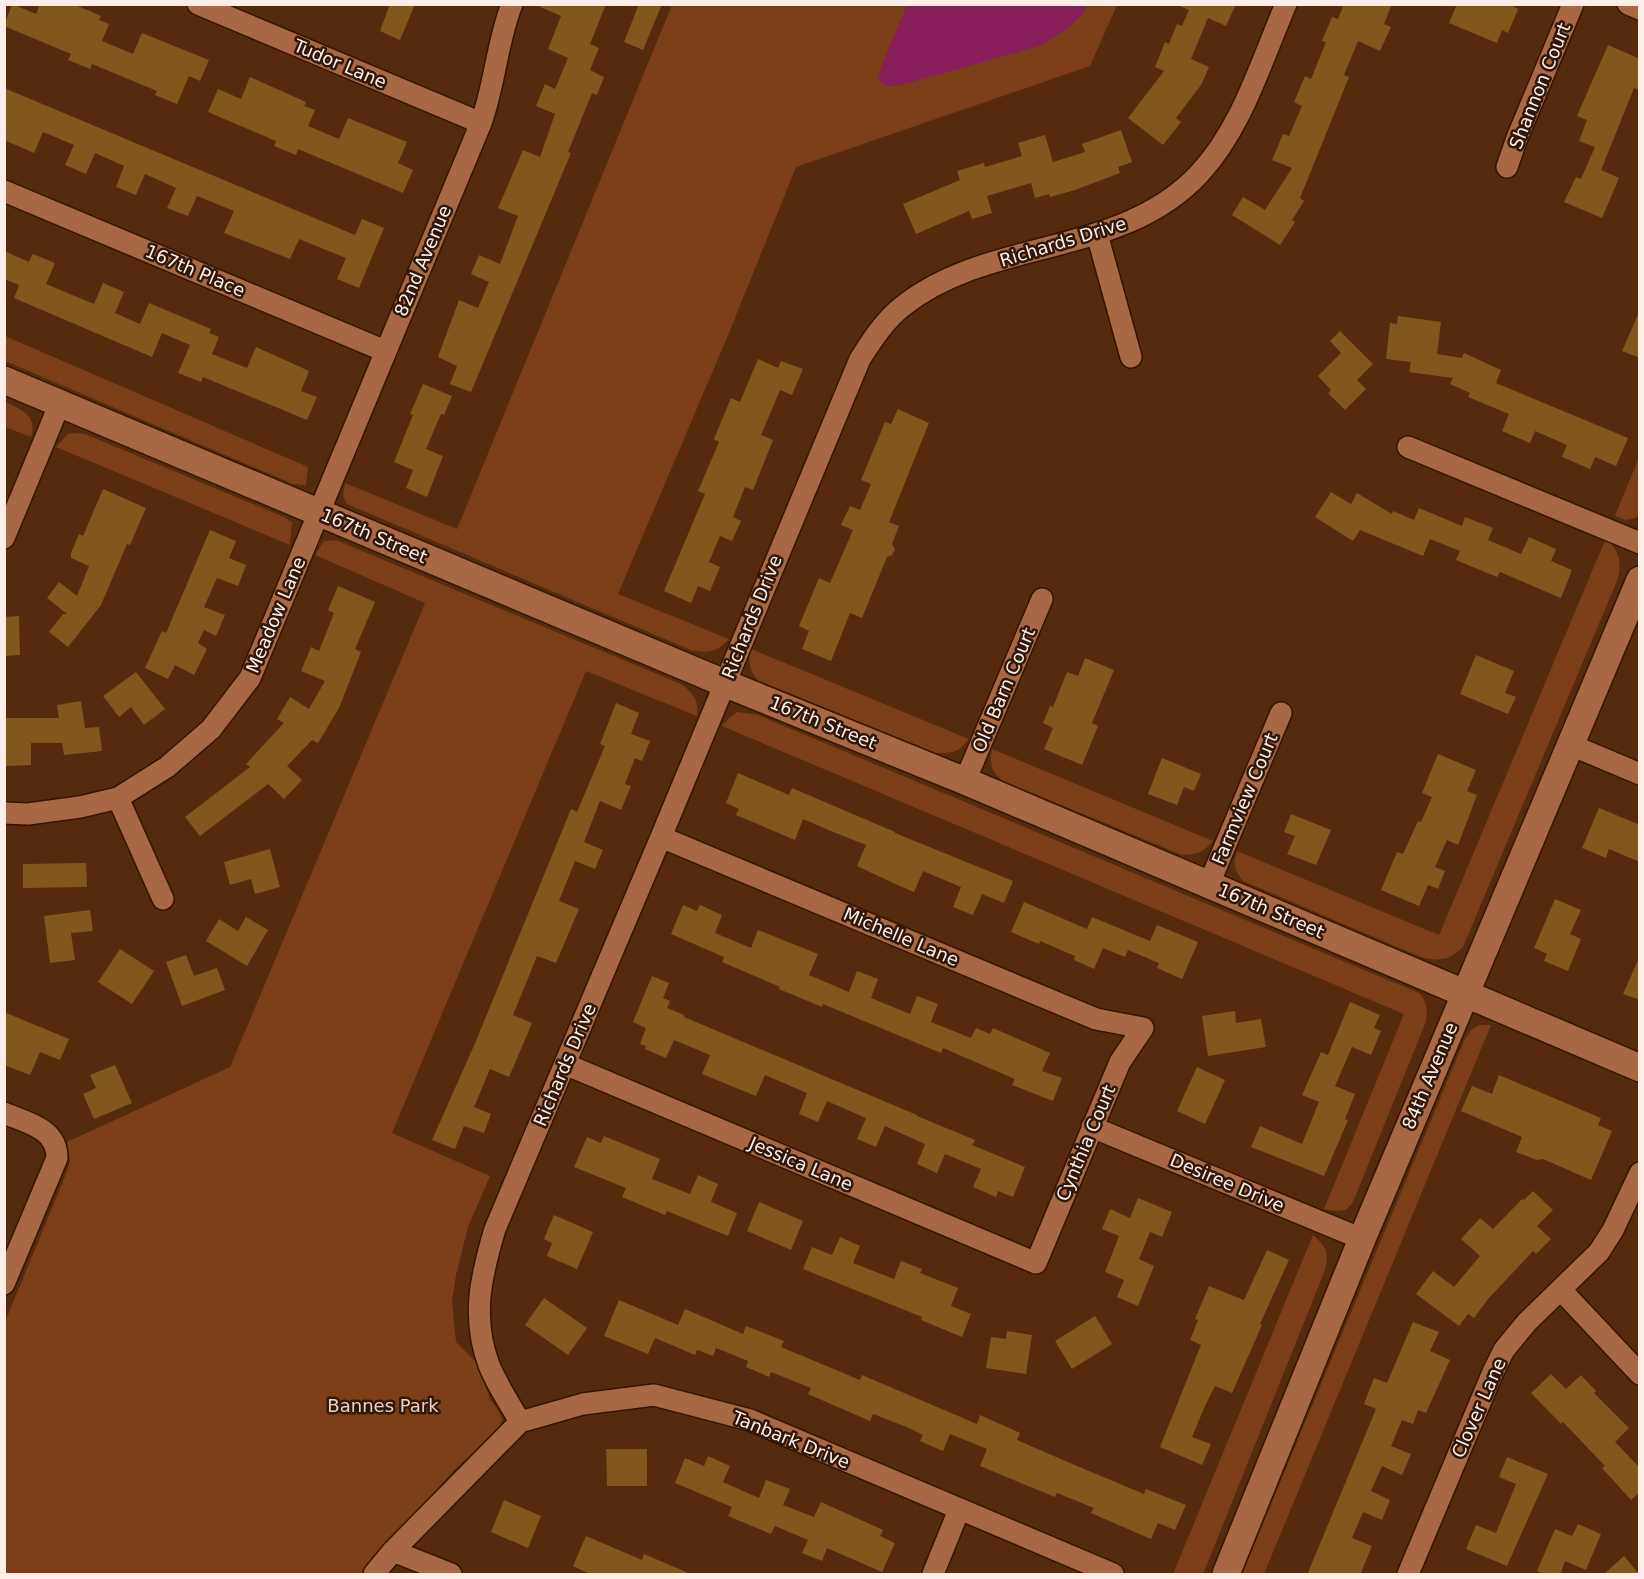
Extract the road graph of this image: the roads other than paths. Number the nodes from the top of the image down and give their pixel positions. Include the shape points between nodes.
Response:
1 (198, 4) edge
2 (512, 4) edge
3 (1286, 4) edge
4 (1573, 4) edge
5 (1628, 4) edge
6 (1640, 9) edge
7 (481, 123) junction
8 (1507, 167) dead end
9 (4, 191) edge
10 (1097, 234) junction
11 (385, 351) junction
12 (1131, 357) dead end
13 (4, 380) edge
14 (60, 403) junction
15 (1408, 447) dead end
16 (319, 513) junction
17 (4, 538) edge
18 (1640, 543) edge
19 (1640, 580) edge
20 (1042, 599) dead end
21 (724, 683) junction
22 (1281, 713) dead end
23 (1571, 745) junction
24 (1640, 774) edge
25 (965, 780) junction
26 (118, 798) junction
27 (4, 813) edge
28 (661, 837) junction
29 (1209, 884) junction
30 (163, 899) dead end
31 (1465, 994) junction
32 (1143, 1028) joint
33 (565, 1064) junction
34 (1640, 1068) edge
35 (4, 1113) edge
36 (1092, 1126) junction
37 (1640, 1173) edge
38 (1362, 1239) junction
39 (1036, 1263) joint
40 (4, 1284) edge
41 (1561, 1290) junction
42 (1640, 1374) edge
43 (520, 1422) junction
44 (959, 1510) junction
45 (393, 1551) junction
46 (1412, 1573) edge
47 (374, 1575) edge
48 (450, 1575) edge
49 (933, 1575) edge
50 (1113, 1575) edge
51 (1226, 1575) edge

1 - 7 street, Tudor Lane
2 - 7 street, 82nd Avenue
3 - 10 street, Richards Drive via 1235,124 1219,150 1199,174 1158,208
4 - 8 street, Shannon Court
5 - 6 street
7 - 11 street, 82nd Avenue
9 - 11 street, 167th Place
10 - 12 street
10 - 21 street, Richards Drive via 946,279 903,306 886,323 851,377
11 - 16 street, 82nd Avenue
13 - 14 street, 167th Street
14 - 16 street, 167th Street
14 - 17 street
15 - 18 street
16 - 21 street, 167th Street
16 - 26 street, Meadow Lane via 250,678 211,729 167,767
19 - 23 street, 84th Avenue
20 - 25 street, Old Barn Court
21 - 25 street, 167th Street
21 - 28 street, Richards Drive
22 - 29 street, Farmview Court
23 - 24 street
23 - 31 street, 84th Avenue
25 - 29 street, 167th Street
26 - 27 street, Meadow Lane via 28,814
26 - 30 street
28 - 32 street, Michelle Lane via 1096,1019
28 - 33 street, Richards Drive
29 - 31 street, 167th Street
31 - 34 street, 167th Street
31 - 38 street, 84th Avenue
32 - 36 street, Cynthia Court via 1120,1062
33 - 39 street, Jessica Lane
33 - 43 street, Richards Drive via 495,1229 479,1296 480,1325 489,1365
35 - 40 street via 40,1128 57,1148 57,1158
36 - 38 street, Desiree Drive
36 - 39 street, Cynthia Court
37 - 41 street, Clover Lane via 1599,1252
38 - 51 street, 84th Avenue
41 - 42 street
41 - 46 street, Clover Lane via 1504,1350
43 - 44 street, Tanbark Drive via 583,1404 654,1395 750,1420
43 - 45 street, Tanbark Drive
44 - 49 street
44 - 50 street, Tanbark Drive
45 - 47 street, Tanbark Drive
45 - 48 street

